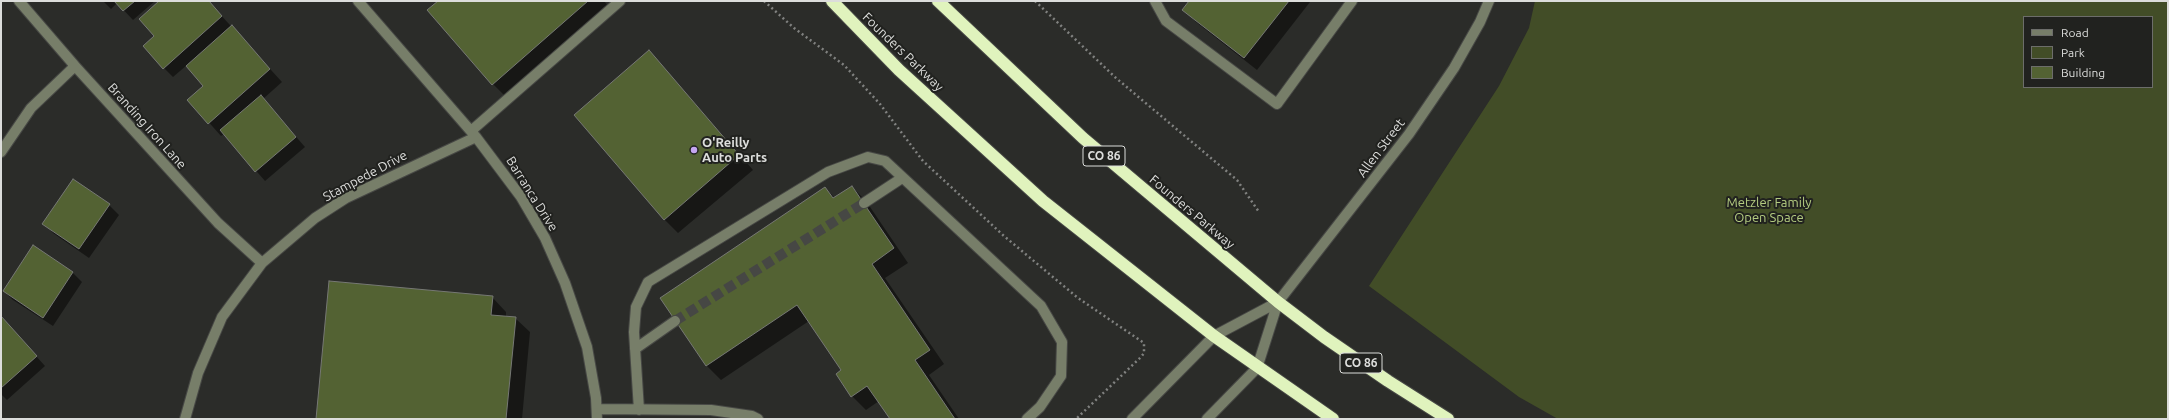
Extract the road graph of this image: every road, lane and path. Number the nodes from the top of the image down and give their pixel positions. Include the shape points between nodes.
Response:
1 (19, 1) edge
2 (358, 1) edge
3 (620, 1) edge
4 (764, 1) edge
5 (832, 1) edge
6 (938, 1) edge
7 (1035, 1) edge
8 (1155, 1) edge
9 (1352, 1) edge
10 (1489, 1) edge
11 (75, 66) junction
12 (473, 134) junction
13 (1, 152) edge
14 (902, 178) junction
15 (864, 203) tunnel mouth
16 (1259, 212) dead end
17 (262, 263) junction
18 (1278, 302) junction
19 (675, 321) tunnel mouth
20 (1214, 336) junction
21 (635, 349) junction
22 (1257, 368) junction
23 (639, 410) junction
24 (597, 414) edge
25 (185, 419) edge
26 (758, 419) edge
27 (1027, 419) edge
28 (1076, 419) edge
29 (1132, 419) edge
30 (1208, 419) edge
31 (1333, 419) edge
32 (1448, 419) edge

1 - 11 street, Branding Iron Lane
2 - 12 street, Barranca Drive
3 - 12 street, Stampede Drive
4 - 28 path via 794,28 844,65 880,104 923,161 1004,236 1078,298 1144,343 1144,353 1141,357
5 - 20 highway, Founders Parkway via 899,70 1043,202
6 - 18 highway, Founders Parkway / CO 86 via 1083,138
7 - 16 path via 1116,78 1237,180
8 - 9 street via 1166,21 1277,104
10 - 18 street, Allen Street via 1454,68 1409,134
11 - 13 street via 31,108
11 - 17 street, Branding Iron Lane via 218,223
12 - 17 street, Stampede Drive via 346,198 316,218
12 - 24 street, Barranca Drive via 521,197 545,238 565,283 587,347
14 - 15 street
14 - 21 street via 885,161 868,157 828,172 648,282 636,308
14 - 27 street via 1041,306 1062,342 1061,376 1040,407
17 - 25 street, Stampede Drive via 222,317 198,373
18 - 20 street
18 - 22 street
18 - 32 highway, Founders Parkway / CO 86 via 1324,337
19 - 21 street
20 - 22 highway, Founders Parkway
20 - 29 street
21 - 23 street
22 - 30 street
22 - 31 highway, Founders Parkway
23 - 24 street
23 - 26 street via 711,410

